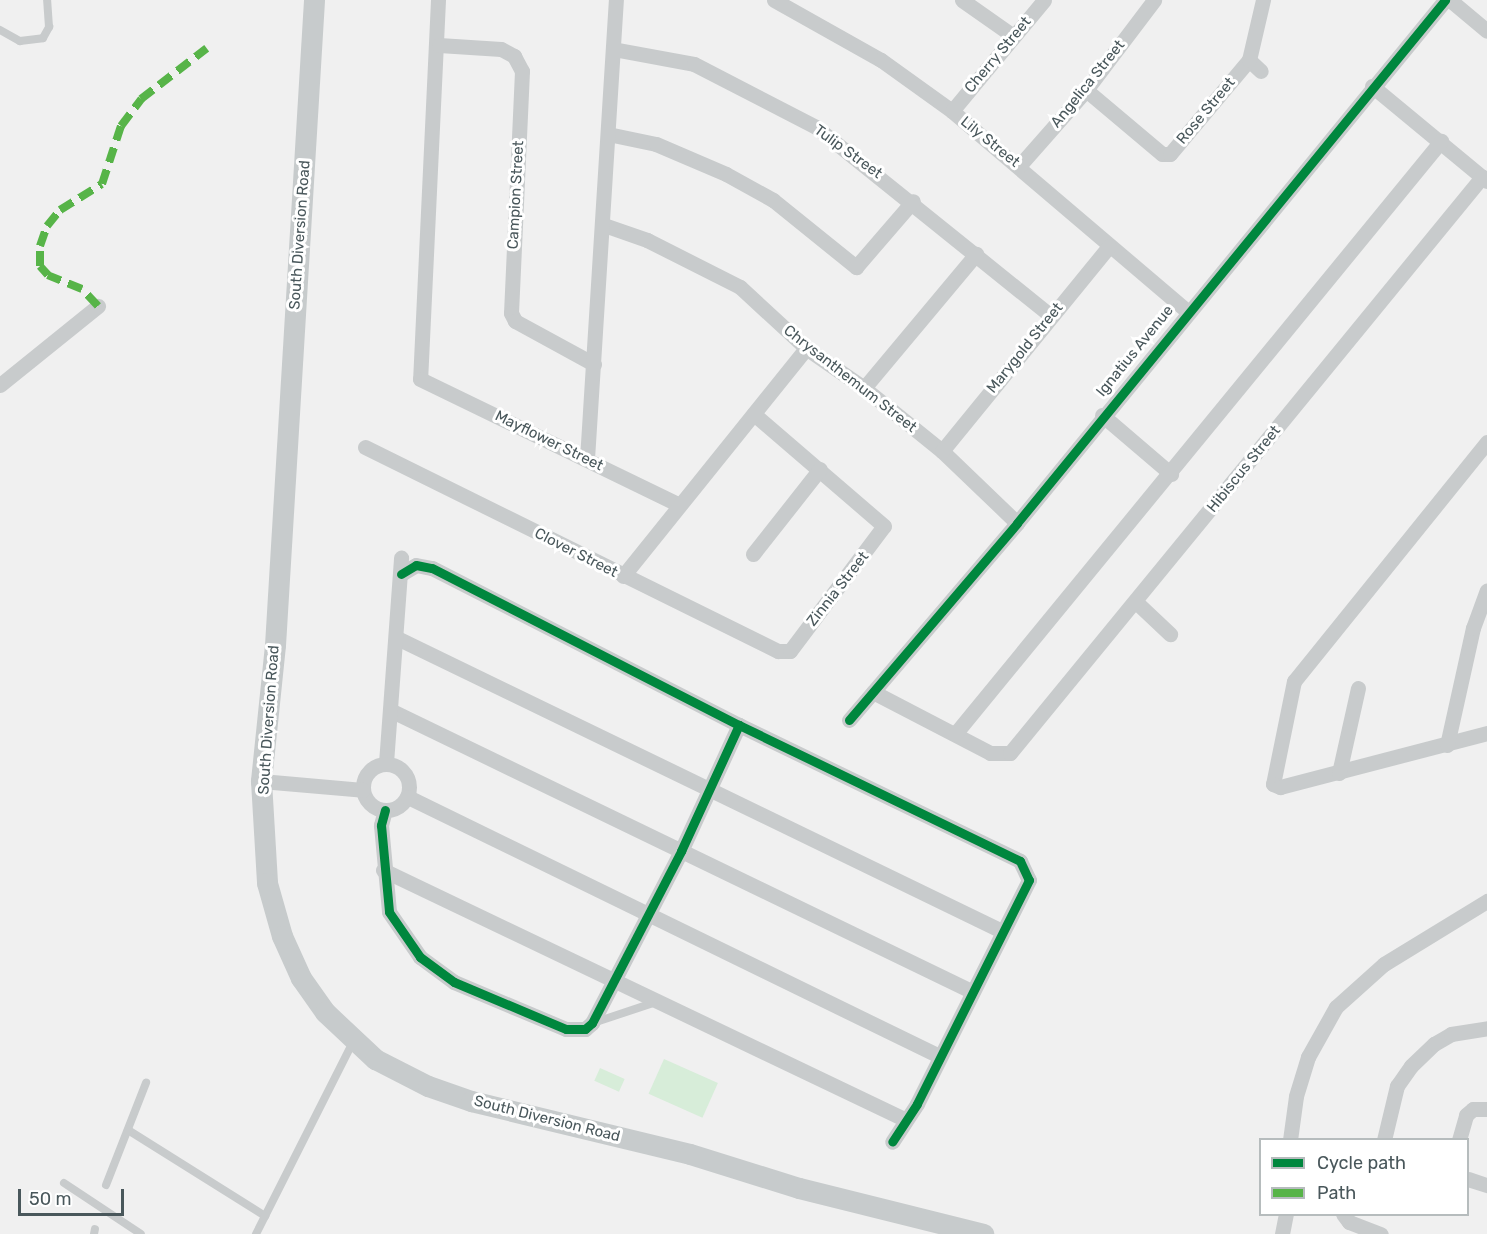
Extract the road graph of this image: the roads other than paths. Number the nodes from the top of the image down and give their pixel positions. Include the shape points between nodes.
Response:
1 (47, 0) edge
2 (314, 0) edge
3 (438, 0) edge
4 (616, 0) edge
5 (774, 0) edge
6 (962, 0) edge
7 (1044, 0) edge
8 (1154, 0) edge
9 (1263, 0) edge
10 (1445, 0) edge
11 (1450, 0) edge
12 (0, 30) edge
13 (1487, 31) edge
14 (1013, 36) junction
15 (439, 45) junction
16 (613, 49) junction
17 (1249, 60) junction
18 (1262, 71) dead end
19 (1372, 86) junction
20 (1086, 90) junction
21 (952, 111) junction
22 (608, 135) junction
23 (1441, 141) junction
24 (1019, 166) junction
25 (1484, 179) edge
26 (913, 201) junction
27 (604, 225) junction
28 (1109, 246) junction
29 (976, 254) junction
30 (98, 306) dead end
31 (1187, 310) junction
32 (1051, 316) junction
33 (806, 348) junction
34 (594, 364) junction
35 (0, 385) edge
36 (864, 388) junction
37 (753, 414) junction
38 (1102, 415) junction
39 (1487, 442) edge
40 (365, 447) dead end
41 (942, 451) junction
42 (587, 459) junction
43 (820, 469) junction
44 (1172, 474) junction
45 (678, 504) junction
46 (1017, 523) junction
47 (753, 554) dead end
48 (622, 576) junction
49 (1487, 590) edge
50 (1136, 602) junction
51 (1170, 634) dead end
52 (397, 638) junction
53 (790, 651) joint
54 (1358, 688) dead end
55 (873, 692) junction
56 (392, 711) junction
57 (849, 720) dead end
58 (739, 725) junction
59 (1487, 733) edge
60 (955, 734) junction
61 (1447, 745) junction
62 (386, 763) junction
63 (1339, 773) junction
64 (261, 781) junction
65 (710, 789) junction
66 (363, 790) junction
67 (408, 796) junction
68 (385, 810) junction
69 (681, 851) junction
70 (383, 870) junction
71 (1487, 901) edge
72 (647, 915) junction
73 (1002, 931) junction
74 (614, 978) junction
75 (973, 992) junction
76 (658, 1002) junction
77 (592, 1023) junction
78 (1486, 1024) edge
79 (354, 1040) junction
80 (939, 1056) junction
81 (146, 1083) dead end
82 (1487, 1109) edge
83 (904, 1119) junction
84 (128, 1130) junction
85 (1295, 1138) edge
86 (1384, 1138) edge
87 (1460, 1138) edge
88 (892, 1143) dead end
89 (1469, 1180) edge
90 (64, 1183) dead end
91 (106, 1185) dead end
92 (1487, 1185) edge
93 (266, 1216) junction
94 (1286, 1216) edge
95 (1344, 1216) edge
96 (141, 1234) edge
97 (256, 1234) edge
98 (983, 1234) edge
99 (1282, 1234) edge
100 (1381, 1234) edge

1 - 12 lane via 49,27 43,38 20,41
2 - 64 main road, South Diversion Road via 275,645
3 - 15 street
4 - 16 street
5 - 21 street, Lily Street via 881,60
6 - 14 street
7 - 14 street, Cherry Street
8 - 20 street, Angelica Street
9 - 17 street, Rose Street
10 - 19 street, Ignatius Avenue
11 - 13 street
14 - 21 street, Cherry Street
15 - 34 street, Campion Street via 501,49 514,56 522,71 511,313 515,321
15 - 42 street, Mayflower Street via 420,379
16 - 22 street
16 - 26 street, Tulip Street via 694,64 816,128
17 - 18 street
17 - 20 street, Rose Street via 1168,155
19 - 23 street
19 - 31 street, Ignatius Avenue
20 - 24 street, Angelica Street
21 - 24 street, Lily Street
22 - 26 street via 656,144 726,174 782,207 856,267
22 - 27 street
23 - 25 street
23 - 44 street
24 - 28 street, Lily Street
25 - 50 street, Hibiscus Street
26 - 29 street, Tulip Street
27 - 33 street, Chrysanthemum Street via 723,275
27 - 34 street
28 - 31 street, Lily Street
28 - 32 street, Marygold Street
29 - 32 street, Tulip Street
29 - 36 street
30 - 35 street
31 - 38 street, Ignatius Avenue
32 - 41 street, Marygold Street
33 - 36 street, Chrysanthemum Street
33 - 37 street
34 - 42 street
36 - 41 street, Chrysanthemum Street
37 - 43 street
37 - 45 street
38 - 44 street
38 - 46 street, Ignatius Avenue
39 - 63 street via 1294,681 1273,784 1280,788
40 - 48 street, Clover Street
41 - 46 street, Chrysanthemum Street
42 - 45 street, Mayflower Street
43 - 47 street
43 - 53 street, Zinnia Street via 884,526
44 - 60 street
45 - 48 street
46 - 55 street, Ignatius Avenue
48 - 53 street, Clover Street via 778,651
49 - 61 street via 1473,628
50 - 51 street
50 - 60 street, Hibiscus Street via 1010,753 1001,755
52 - 56 street
52 - 58 street via 401,566 432,568
52 - 65 street
54 - 63 street
55 - 57 street, Ignatius Avenue
55 - 60 street
56 - 62 street
56 - 69 street
58 - 65 street
58 - 73 street via 1020,861 1029,880
59 - 61 street
61 - 63 street
62 - 66 street via 368,771
62 - 67 street via 404,771 410,783
64 - 66 street
64 - 79 main road, South Diversion Road via 267,883 282,936 310,993
65 - 69 street
65 - 73 street
66 - 68 street via 368,802
67 - 68 street via 399,807
67 - 72 street
68 - 70 street via 381,825
69 - 72 street
69 - 75 street
70 - 74 street
70 - 77 street via 389,912 429,966 454,982 566,1029 585,1029
71 - 85 street via 1384,964 1336,1007 1308,1057 1296,1096
72 - 74 street
72 - 80 street
73 - 75 street
74 - 76 street
74 - 77 street
75 - 80 street
76 - 77 lane
76 - 83 street
78 - 86 street via 1451,1034 1411,1066 1397,1086
79 - 93 lane
79 - 98 main road, South Diversion Road via 399,1073 471,1101 690,1154 799,1188
80 - 83 street via 916,1104
81 - 84 lane
82 - 87 street via 1473,1109 1466,1115
83 - 88 street
84 - 91 lane
84 - 93 lane
89 - 92 street
90 - 96 lane
93 - 97 lane
94 - 99 street
95 - 100 street via 1349,1222

